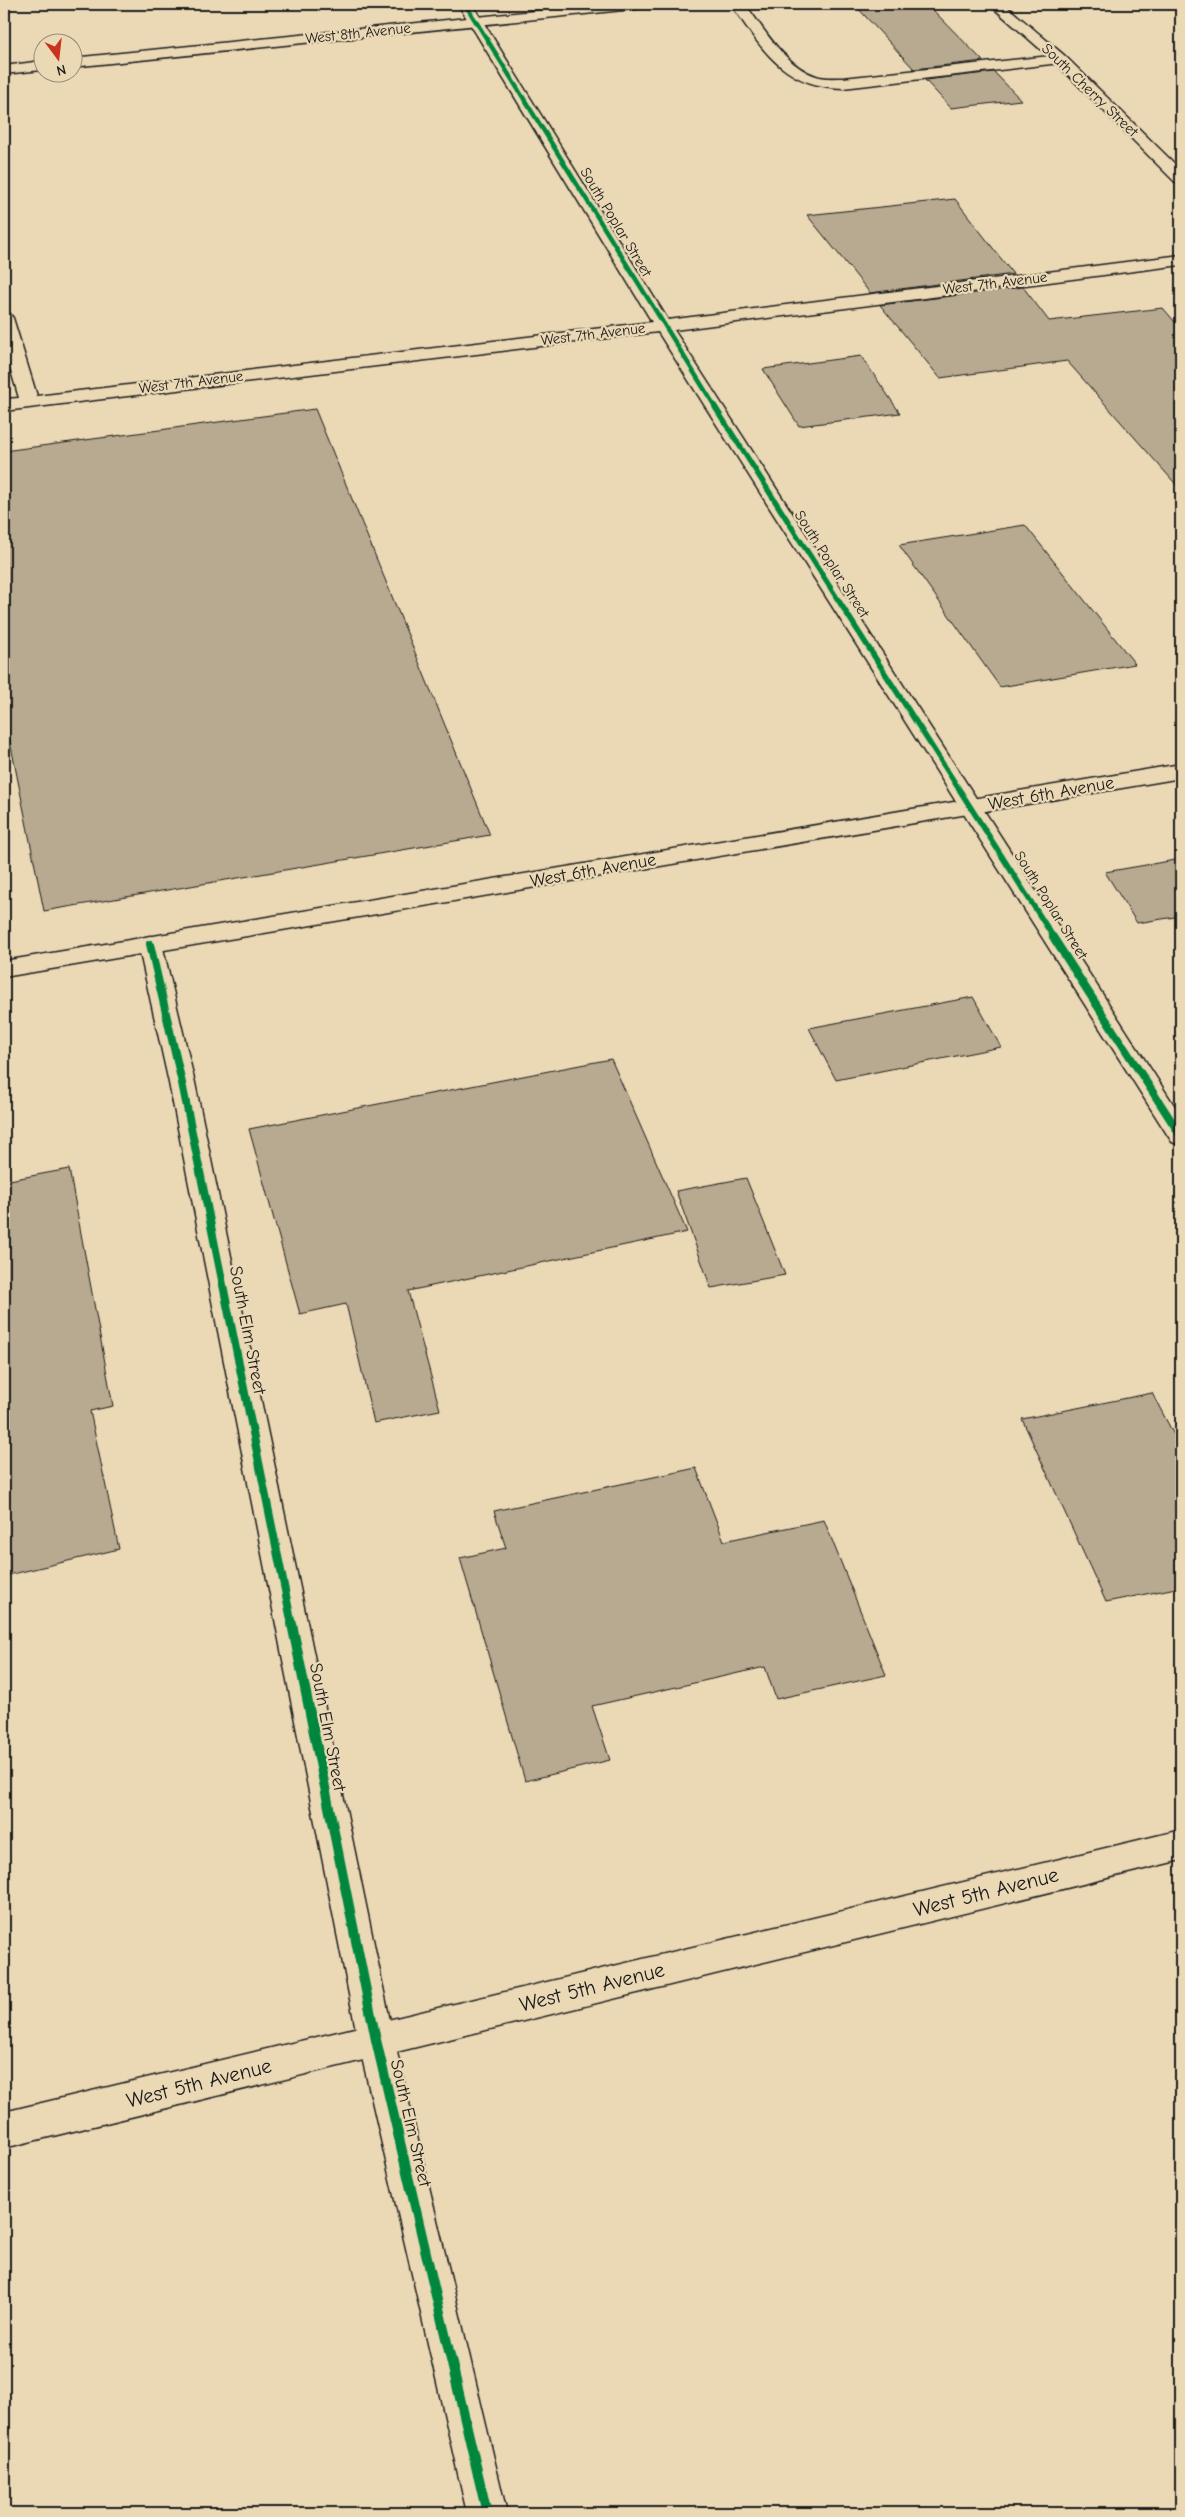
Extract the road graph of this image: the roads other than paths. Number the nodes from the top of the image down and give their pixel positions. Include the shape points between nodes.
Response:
1 (465, 4) edge
2 (643, 4) edge
3 (738, 4) edge
4 (996, 4) edge
5 (478, 21) junction
6 (1060, 59) junction
7 (82, 62) edge
8 (32, 67) edge
9 (4, 70) edge
10 (1181, 179) edge
11 (1181, 260) edge
12 (4, 318) edge
13 (663, 326) junction
14 (29, 401) junction
15 (4, 405) edge
16 (1181, 771) edge
17 (972, 806) junction
18 (150, 944) junction
19 (4, 969) edge
20 (1181, 1136) edge
21 (1181, 1845) edge
22 (376, 2040) junction
23 (4, 2130) edge
24 (487, 2513) edge

1 - 5 street, South Poplar Street
2 - 5 street, West 8th Avenue
3 - 6 street via 785,61 798,74 813,80 843,83
4 - 6 street, South Cherry Street
5 - 7 street, West 8th Avenue
5 - 13 street, South Poplar Street
6 - 10 street, South Cherry Street
8 - 9 street
11 - 13 street, West 7th Avenue
12 - 14 street
13 - 14 street, West 7th Avenue
13 - 17 street, South Poplar Street
14 - 15 street, West 7th Avenue
16 - 17 street, West 6th Avenue
17 - 18 street, West 6th Avenue
17 - 20 street, South Poplar Street
18 - 19 street, West 6th Avenue
18 - 22 street, South Elm Street via 182,1083
21 - 22 street, West 5th Avenue
22 - 23 street, West 5th Avenue
22 - 24 street, South Elm Street

